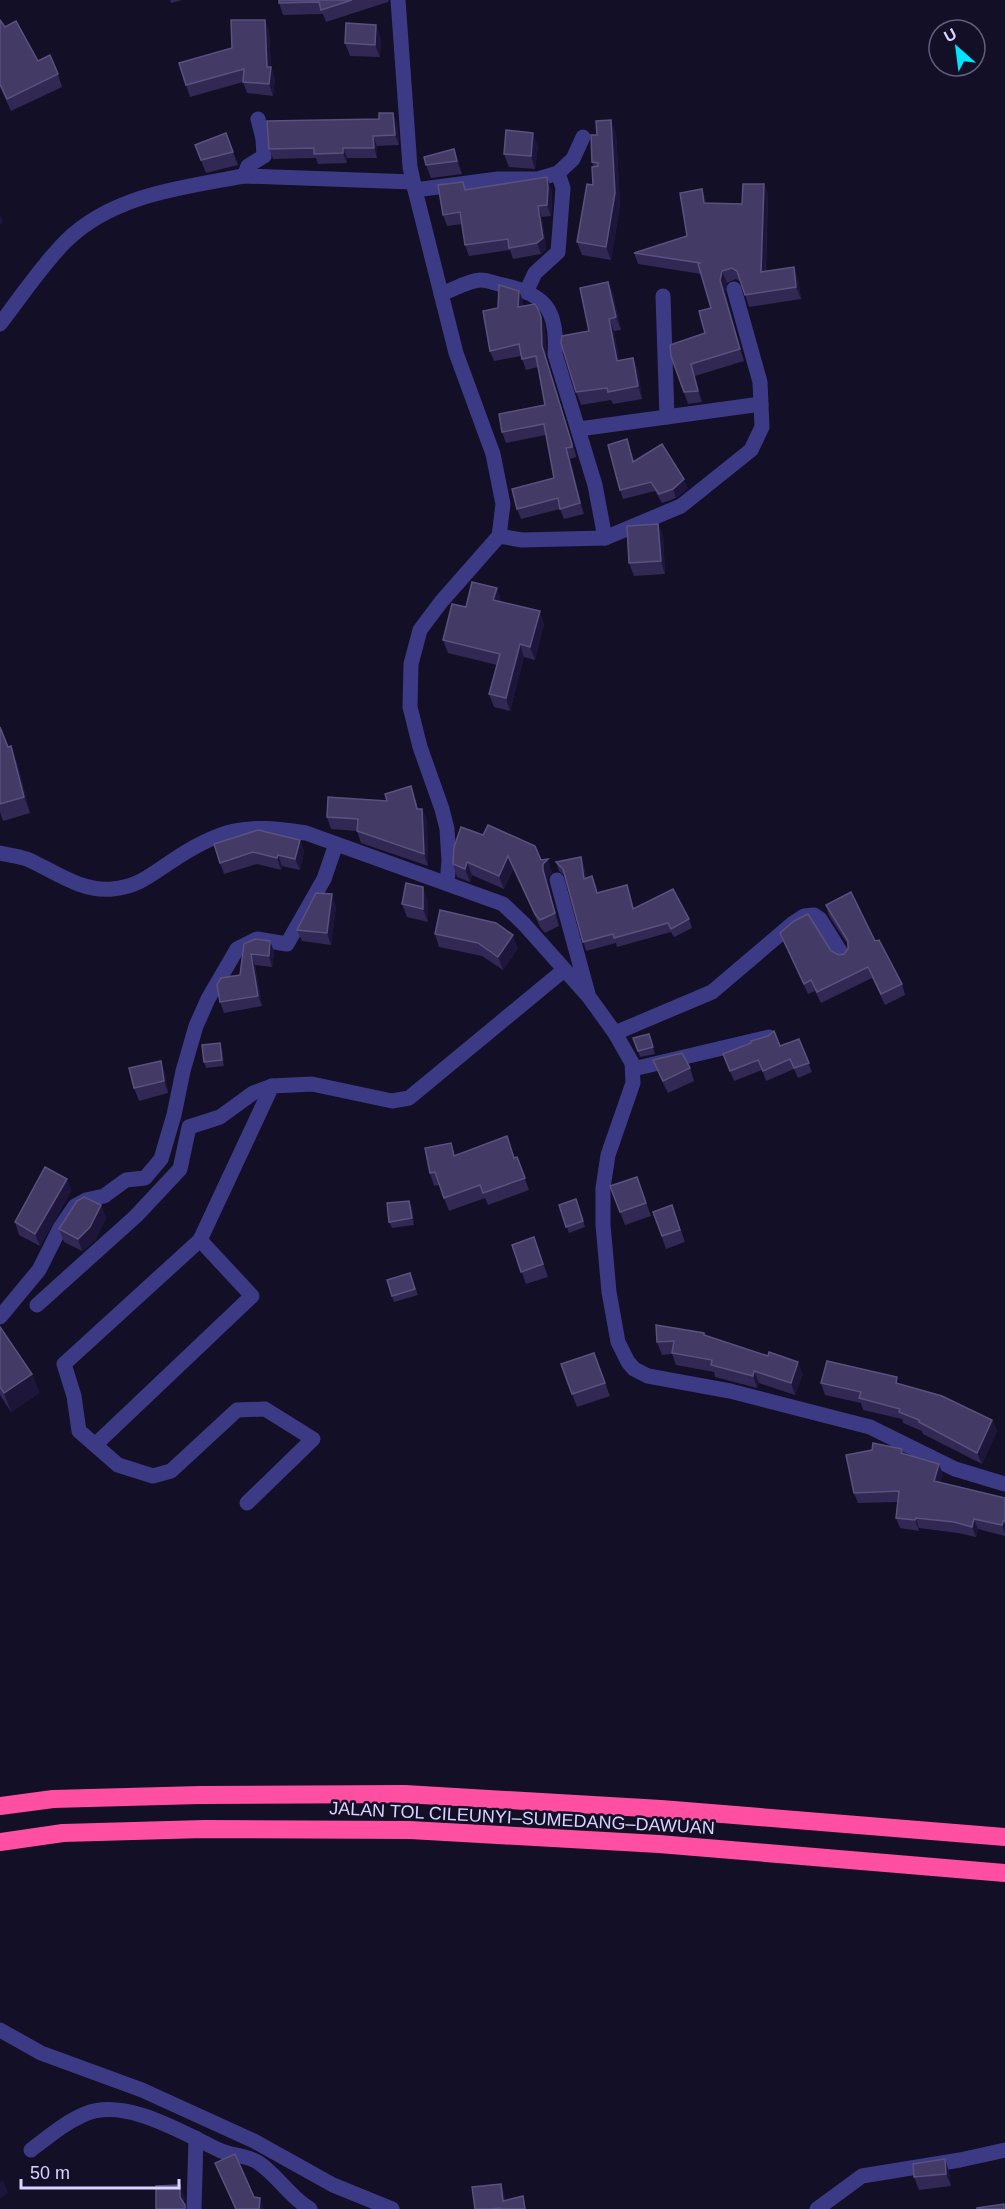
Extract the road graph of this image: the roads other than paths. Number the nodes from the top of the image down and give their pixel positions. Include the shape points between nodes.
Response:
1 (398, 0) edge
2 (258, 119) dead end
3 (583, 137) dead end
4 (558, 173) junction
5 (244, 176) junction
6 (414, 186) junction
7 (734, 289) dead end
8 (526, 292) junction
9 (441, 294) junction
10 (663, 296) dead end
11 (0, 324) edge
12 (761, 404) junction
13 (667, 417) junction
14 (579, 429) junction
15 (499, 536) junction
16 (605, 538) junction
17 (336, 844) junction
18 (0, 853) edge
19 (557, 880) dead end
20 (447, 883) junction
21 (843, 956) edge
22 (564, 970) junction
23 (589, 997) junction
24 (615, 1033) junction
25 (769, 1036) edge
26 (633, 1069) junction
27 (272, 1086) junction
28 (200, 1240) junction
29 (36, 1305) dead end
30 (0, 1317) edge
31 (95, 1445) junction
32 (1005, 1484) edge
33 (248, 1503) dead end
34 (0, 1806) edge
35 (1005, 1837) edge
36 (0, 1842) edge
37 (1005, 1873) edge
38 (0, 2030) edge
39 (196, 2138) junction
40 (31, 2150) dead end
41 (1005, 2150) edge
42 (194, 2209) edge
43 (310, 2209) edge
44 (392, 2209) edge
45 (817, 2209) edge

1 - 6 street
2 - 5 street via 264,156 248,166
3 - 4 street via 573,159
4 - 6 street via 538,179
4 - 8 street via 563,188 558,252 535,273
5 - 6 street
5 - 11 street via 126,202 98,218 66,241
6 - 9 street
7 - 12 street via 760,382
8 - 9 street via 479,279
8 - 14 street via 552,313 555,354
9 - 15 street via 456,353 493,454 503,504
10 - 13 street
12 - 13 street
12 - 16 street via 762,427 751,450 681,506
13 - 14 street
14 - 16 street
15 - 16 street via 522,540
15 - 20 street via 420,630 411,664 410,707 447,829
17 - 18 street via 274,827 231,830 200,843 140,883 111,889 85,887 24,858
17 - 20 street
17 - 30 street via 324,879 287,944 257,939 237,949 231,957 196,1026 161,1159 145,1178 126,1180 104,1196 75,1206 39,1270
19 - 23 street
20 - 22 street via 503,904
21 - 24 street via 819,919 804,916 712,992
22 - 23 street
22 - 27 street via 409,1098 392,1101 312,1084
23 - 24 street
24 - 26 street
25 - 26 street
26 - 32 street via 633,1083 608,1155 603,1225 618,1342 634,1369 648,1376 730,1391 870,1427 956,1469
27 - 28 street
27 - 29 street via 252,1093 220,1117 189,1127 180,1169 136,1216
28 - 31 street via 64,1364 79,1431
28 - 31 street via 252,1296
31 - 33 street via 118,1465 153,1476 171,1471 237,1410 266,1409 313,1439
34 - 35 highway, JALAN TOL CILEUNYI–SUMEDANG–DAWUAN via 53,1799 405,1794 661,1809
36 - 37 highway, JALAN TOL CILEUNYI–SUMEDANG–DAWUAN via 63,1833 204,1828 410,1830 659,1844
38 - 44 street via 41,2053 142,2090 254,2141 333,2185
39 - 40 street via 134,2113 95,2111 59,2127
39 - 42 street
39 - 43 street via 221,2151 255,2161
41 - 45 street via 862,2176

